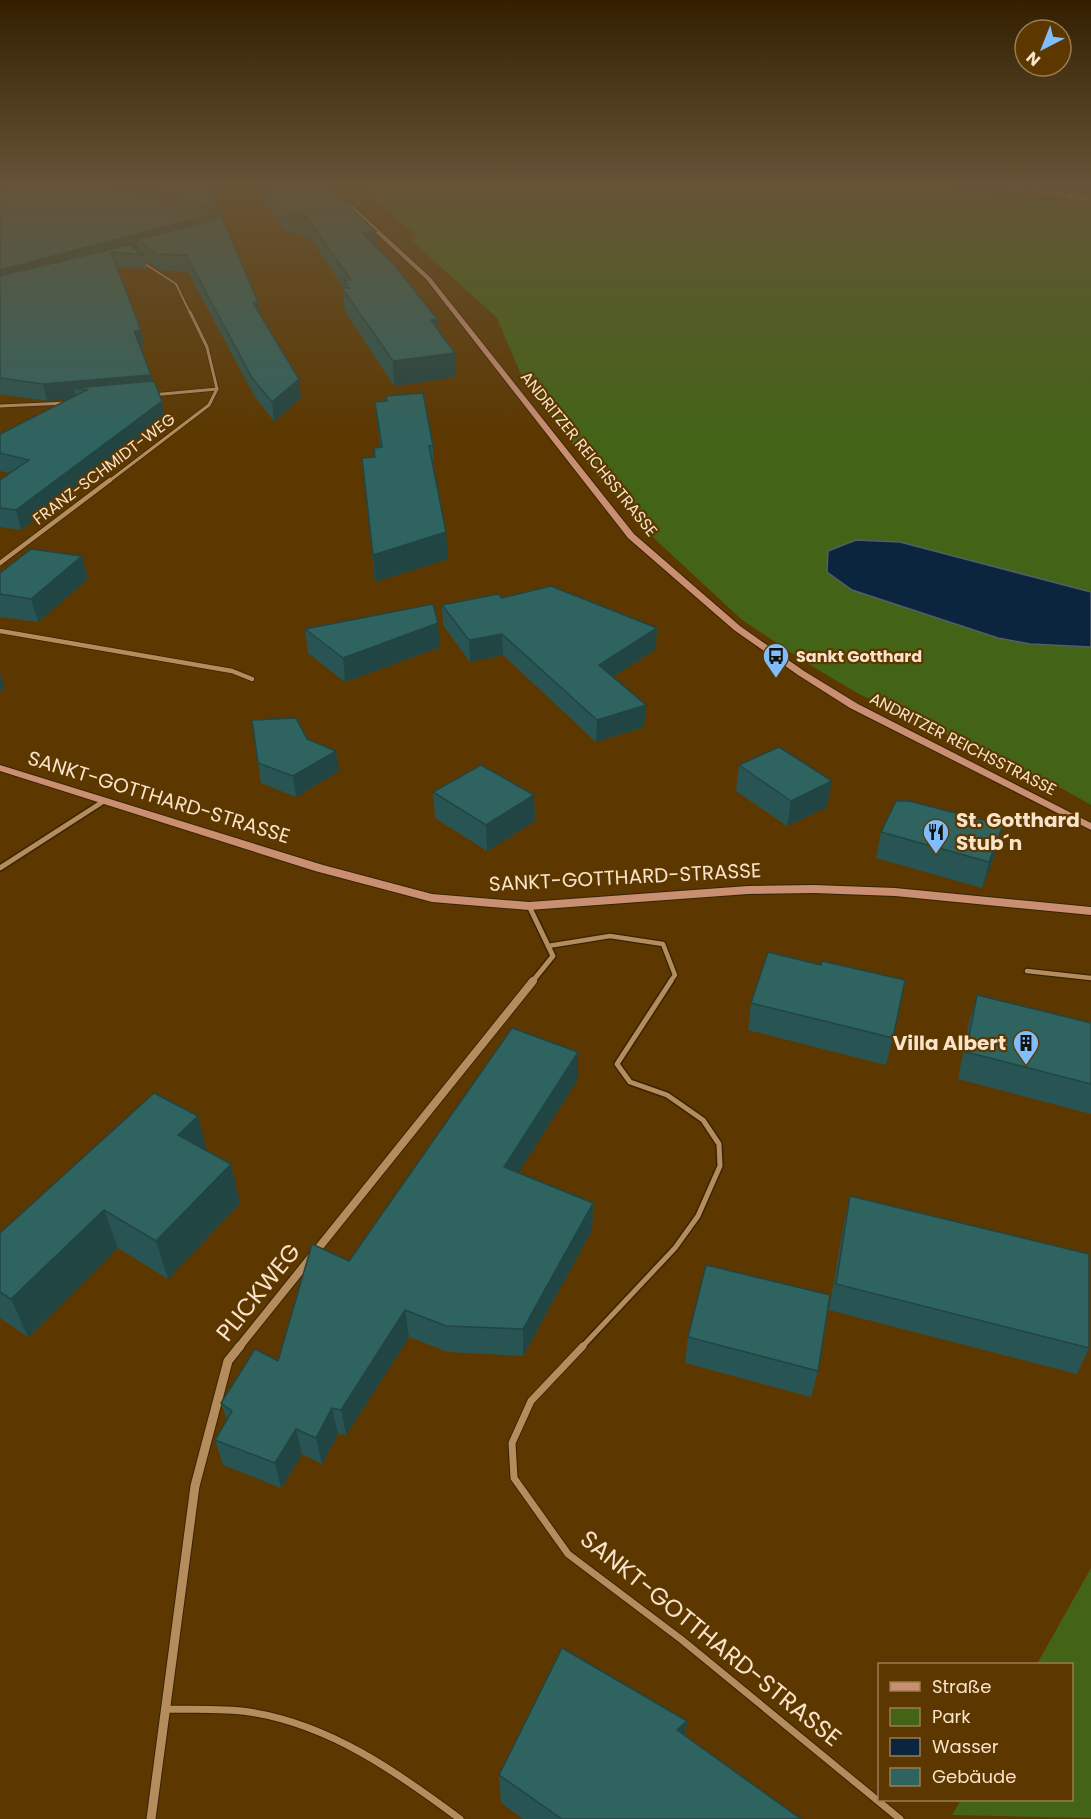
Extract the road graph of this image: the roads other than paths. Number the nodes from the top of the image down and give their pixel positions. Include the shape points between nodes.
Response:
1 (150, 267) edge
2 (415, 267) edge
3 (217, 389) junction
4 (149, 396) edge
5 (70, 403) edge
6 (0, 406) edge
7 (0, 563) edge
8 (0, 631) edge
9 (252, 679) dead end
10 (0, 768) edge
11 (104, 801) junction
12 (1091, 827) edge
13 (0, 868) edge
14 (529, 906) junction
15 (1091, 911) edge
16 (548, 946) junction
17 (1027, 971) dead end
18 (1091, 978) edge
19 (166, 1709) junction
20 (878, 1801) edge
21 (878, 1801) edge
22 (151, 1819) edge
23 (460, 1819) edge
24 (900, 1819) edge

1 - 3 street via 176,284 207,346
2 - 12 street, ANDRITZER REICHSSTRASSE via 429,278 631,536 735,626 854,706
3 - 4 street, FRANZ-SCHMIDT-WEG
3 - 7 street, FRANZ-SCHMIDT-WEG via 209,405
5 - 6 street
8 - 9 street via 232,671
10 - 11 street, SANKT-GOTTHARD-STRASSE
11 - 13 street
11 - 14 street, SANKT-GOTTHARD-STRASSE via 381,886 432,898
14 - 15 street, SANKT-GOTTHARD-STRASSE via 748,890 814,890 895,892
14 - 16 street
16 - 19 street, PLICKWEG via 553,956 228,1361 195,1486
16 - 20 lane, SANKT-GOTTHARD-STRASSE via 610,936 663,944 675,975 617,1064 630,1082 667,1095 703,1120 719,1144 720,1166 698,1216 675,1248 531,1401 512,1443 514,1478 568,1554 682,1640
17 - 18 lane
19 - 22 street, PLICKWEG
19 - 23 lane via 257,1713 331,1736 416,1785
21 - 24 lane, SANKT-GOTTHARD-STRASSE

